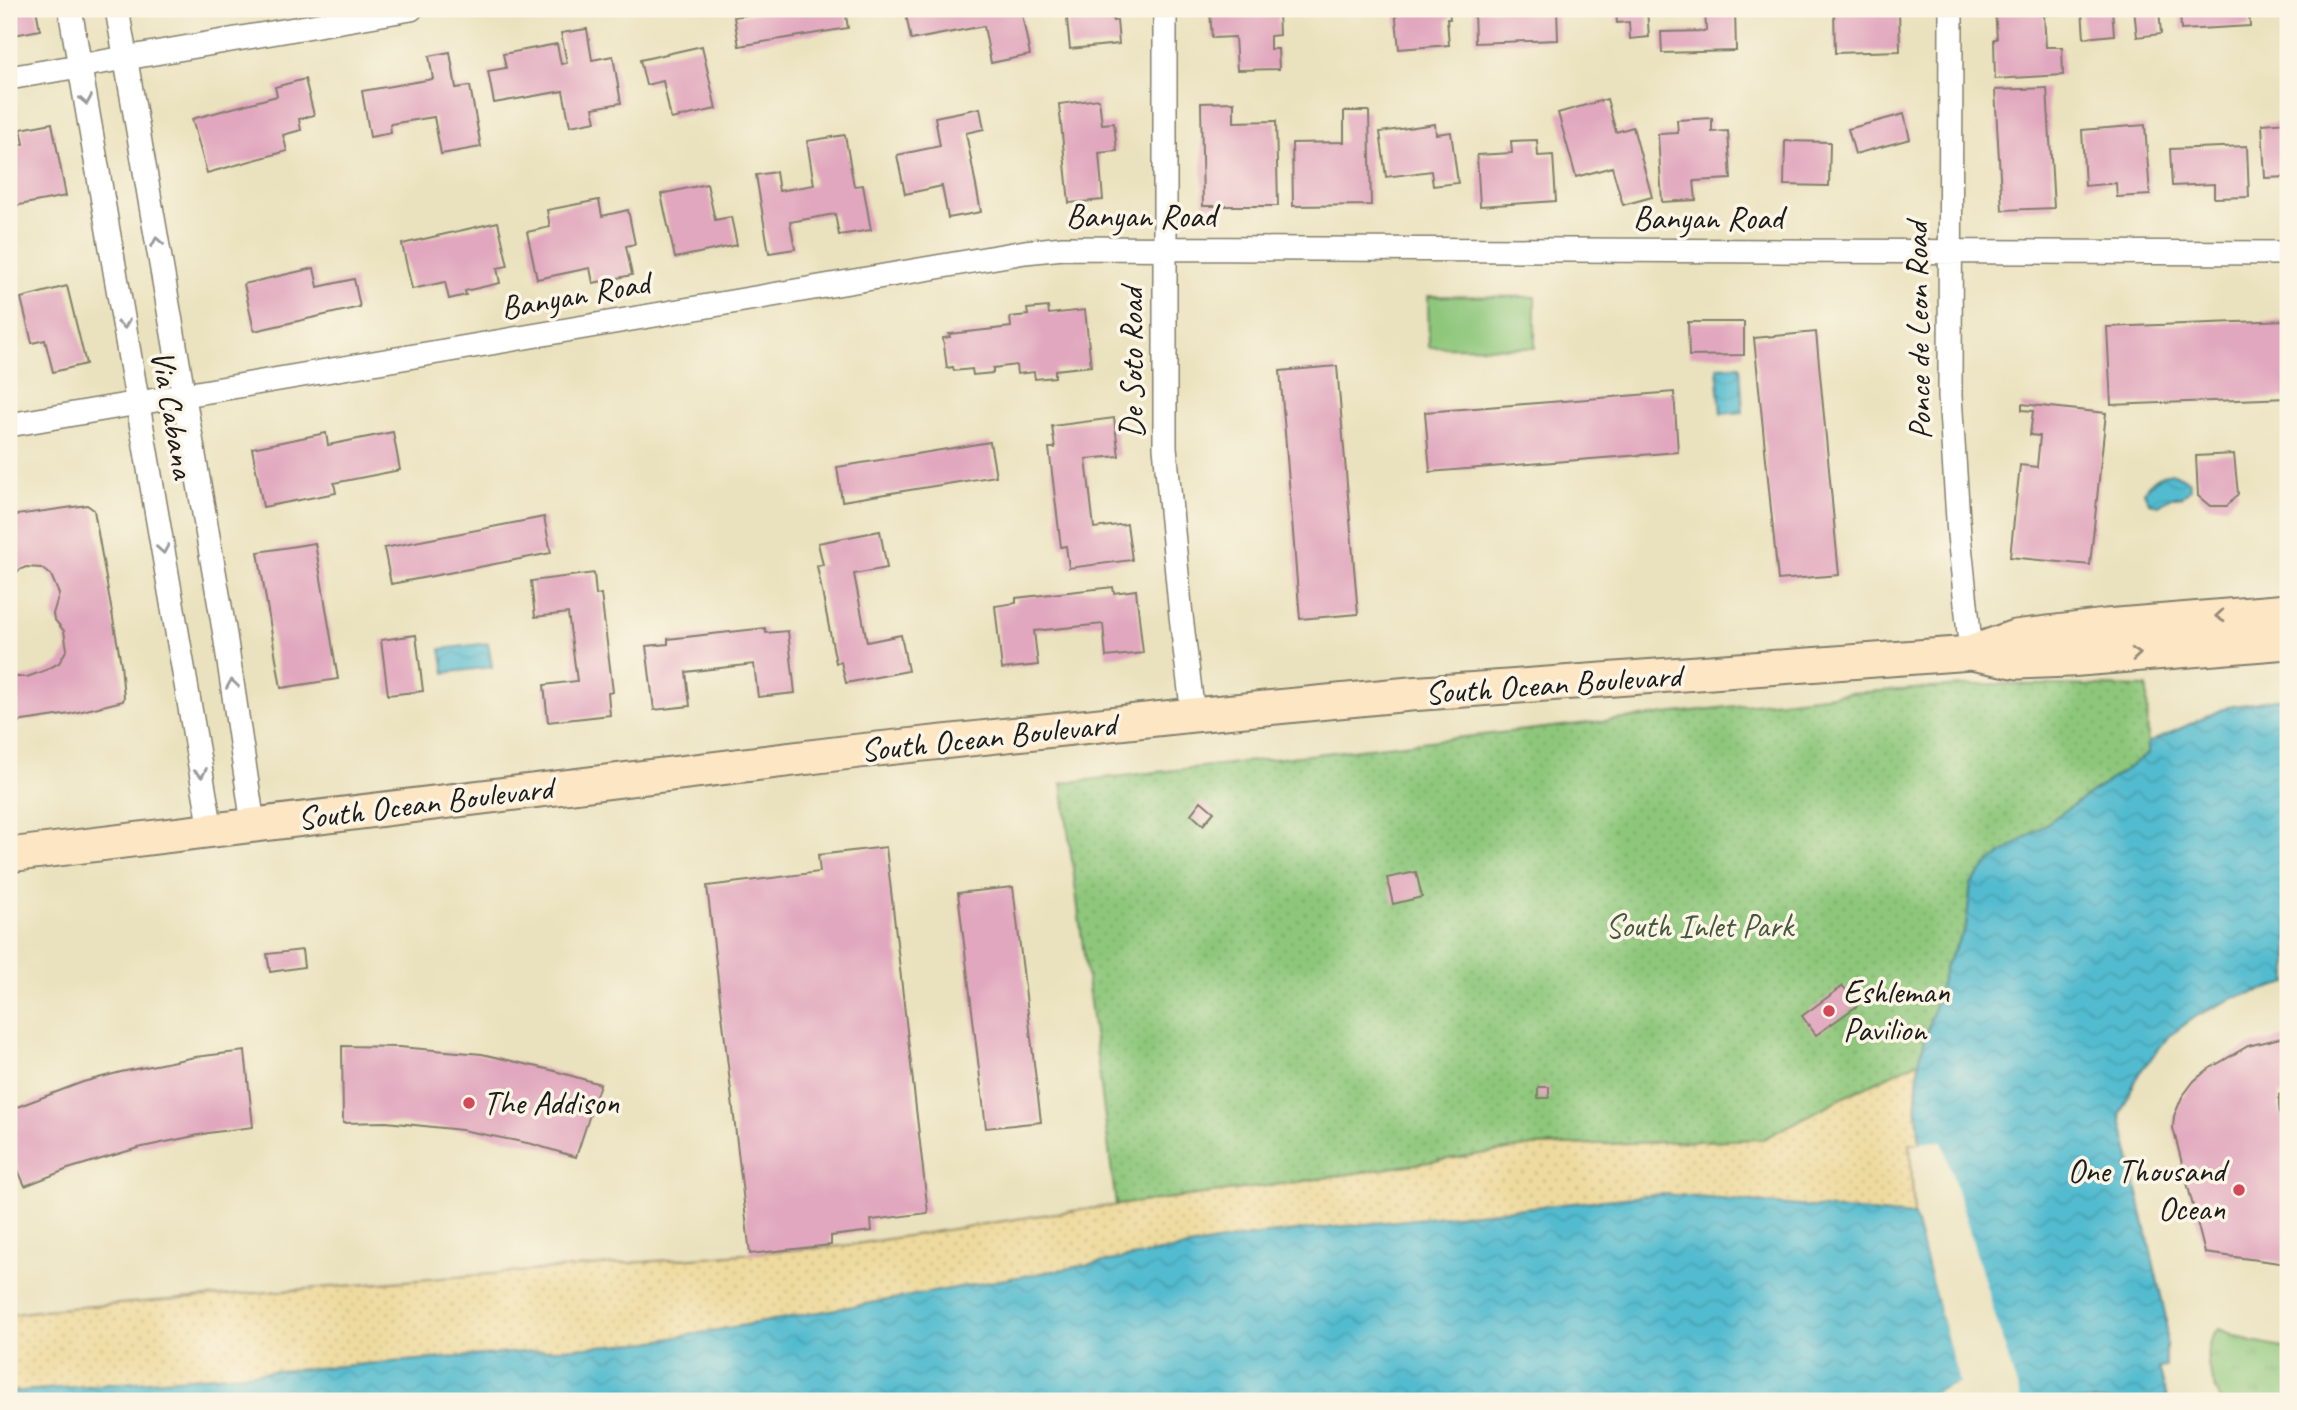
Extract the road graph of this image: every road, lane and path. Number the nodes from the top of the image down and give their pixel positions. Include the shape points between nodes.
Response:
1 (70, 9) edge
2 (117, 9) edge
3 (411, 9) edge
4 (1166, 9) edge
5 (1951, 9) edge
6 (125, 58) junction
7 (80, 66) junction
8 (9, 78) edge
9 (1164, 249) junction
10 (1950, 252) junction
11 (2288, 253) edge
12 (183, 395) junction
13 (138, 403) junction
14 (9, 425) edge
15 (2288, 611) edge
16 (2288, 642) edge
17 (1971, 653) junction
18 (1193, 715) junction
19 (253, 824) junction
20 (211, 830) junction
21 (9, 855) edge

1 - 7 street, Via Cabana
2 - 6 street, Via Cabana
3 - 6 street
4 - 9 street, De Soto Road
5 - 10 street, Ponce de Leon Road
6 - 7 street
12 -> 6 street, Via Cabana
7 - 8 street
7 -> 13 street, Via Cabana
9 - 10 street, Banyan Road
9 - 12 street, Banyan Road via 1025,252
9 - 18 street, De Soto Road via 1166,469
10 - 11 street, Banyan Road
10 - 17 street, Ponce de Leon Road via 1952,445
12 - 13 street, Banyan Road
19 -> 12 street, Via Cabana
13 - 14 street, Banyan Road
13 -> 20 street, Via Cabana
15 -> 17 main road, South Ocean Boulevard via 2015,637
17 -> 16 main road, South Ocean Boulevard via 2019,662
17 - 18 main road, South Ocean Boulevard via 1410,694
18 - 19 main road, South Ocean Boulevard
19 - 20 main road, South Ocean Boulevard
20 - 21 main road, South Ocean Boulevard

